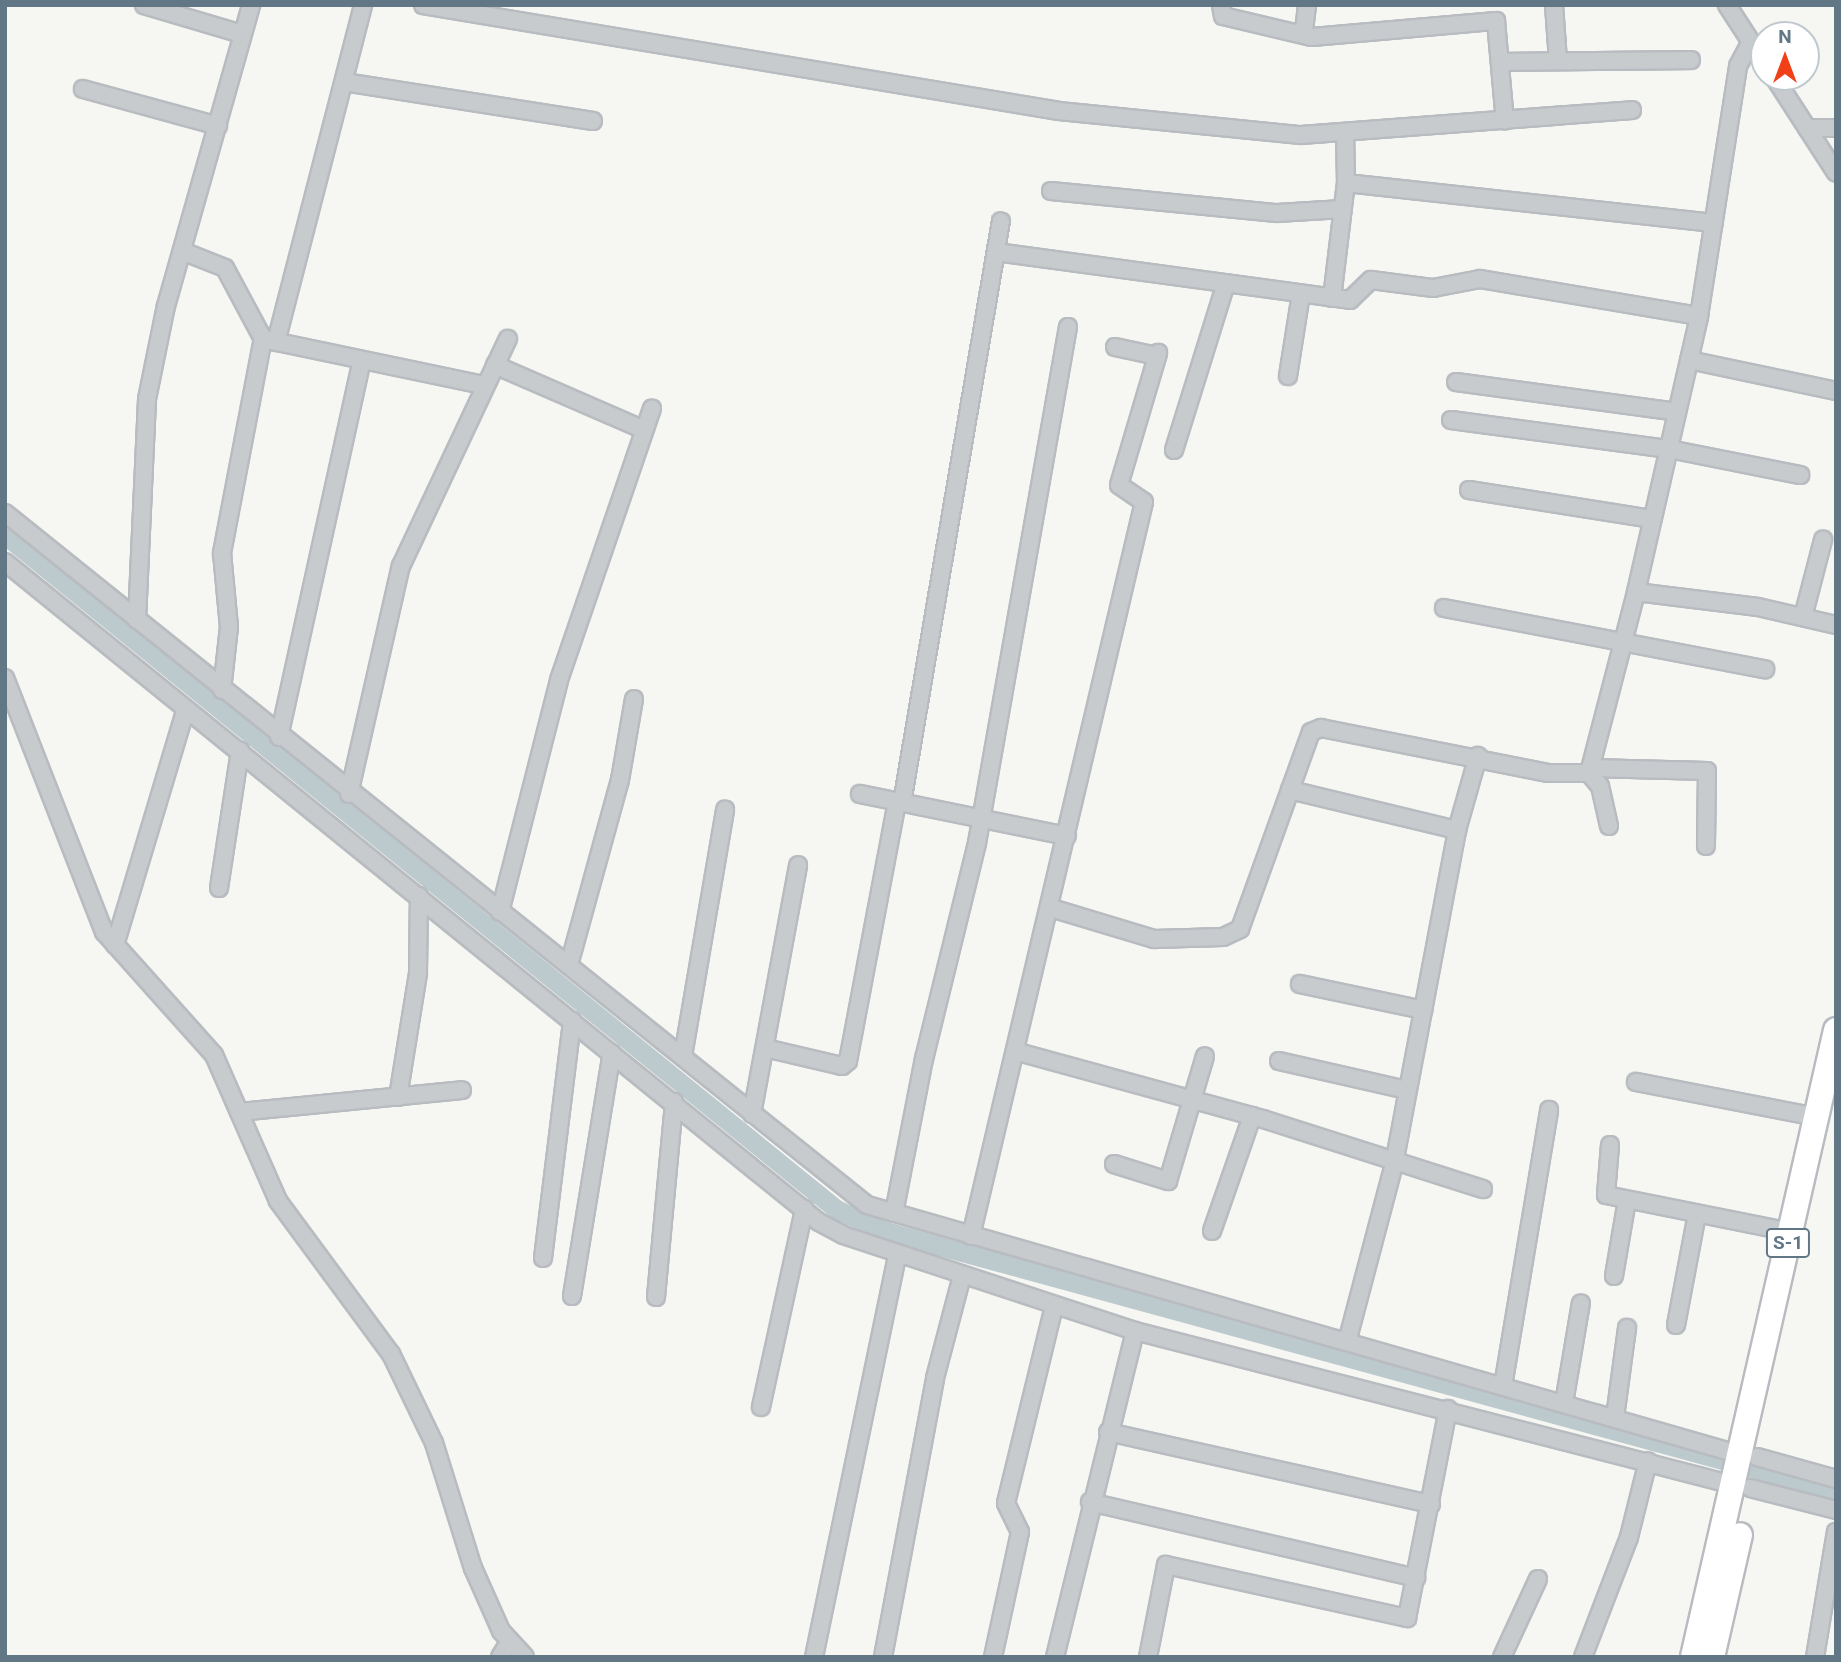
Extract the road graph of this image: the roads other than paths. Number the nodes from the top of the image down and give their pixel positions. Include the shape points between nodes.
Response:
1 (144, 5) edge
2 (251, 5) edge
3 (363, 5) edge
4 (424, 5) edge
5 (1221, 5) edge
6 (1307, 5) edge
7 (1554, 5) edge
8 (1727, 5) edge
9 (1304, 30) junction
10 (242, 34) junction
11 (1750, 41) edge
12 (1750, 45) edge
13 (1691, 60) dead end
14 (1558, 61) junction
15 (1500, 62) junction
16 (344, 82) junction
17 (83, 89) dead end
18 (1783, 91) edge
19 (1632, 110) dead end
20 (593, 121) dead end
21 (1505, 121) junction
22 (218, 126) junction
23 (1807, 128) junction
24 (1836, 128) edge
25 (1345, 132) junction
26 (1836, 173) edge
27 (1346, 183) junction
28 (1051, 191) dead end
29 (1343, 209) junction
30 (1001, 221) dead end
31 (1714, 223) junction
32 (182, 251) junction
33 (996, 252) junction
34 (1226, 283) junction
35 (1301, 293) junction
36 (1332, 298) junction
37 (1699, 316) junction
38 (1068, 327) dead end
39 (508, 339) dead end
40 (269, 341) junction
41 (1115, 347) dead end
42 (1689, 360) junction
43 (362, 361) junction
44 (495, 365) junction
45 (1288, 376) dead end
46 (1456, 382) dead end
47 (484, 385) junction
48 (1836, 391) edge
49 (652, 408) dead end
50 (1677, 412) junction
51 (1451, 420) dead end
52 (642, 429) junction
53 (1669, 449) junction
54 (1174, 450) dead end
55 (1800, 475) dead end
56 (1469, 490) dead end
57 (5, 513) edge
58 (1653, 519) junction
59 (1822, 540) dead end
60 (5, 562) edge
61 (1636, 592) junction
62 (1444, 608) dead end
63 (1804, 617) junction
64 (137, 620) junction
65 (1836, 625) edge
66 (1620, 647) junction
67 (1765, 669) dead end
68 (5, 678) edge
69 (222, 690) junction
70 (634, 699) dead end
71 (186, 709) junction
72 (279, 737) junction
73 (240, 751) junction
74 (1478, 756) junction
75 (1590, 771) junction
76 (1290, 790) junction
77 (349, 794) junction
78 (860, 794) dead end
79 (900, 802) junction
80 (725, 810) dead end
81 (982, 818) junction
82 (1609, 826) dead end
83 (1457, 830) junction
84 (1067, 836) junction
85 (1706, 846) dead end
86 (798, 865) dead end
87 (219, 888) dead end
88 (419, 896) junction
89 (1051, 908) junction
90 (500, 912) junction
91 (115, 945) junction
92 (569, 965) junction
93 (1300, 984) dead end
94 (1423, 1010) junction
95 (572, 1021) junction
96 (1836, 1030) edge
97 (765, 1048) junction
98 (1018, 1052) junction
99 (612, 1053) junction
100 (683, 1056) junction
101 (1205, 1056) dead end
102 (1279, 1061) dead end
103 (1636, 1082) dead end
104 (462, 1090) dead end
105 (1407, 1090) junction
106 (398, 1097) junction
107 (1194, 1100) junction
108 (674, 1102) junction
109 (1549, 1110) dead end
110 (1826, 1111) edge
111 (239, 1112) junction
112 (752, 1114) junction
113 (1252, 1116) junction
114 (1610, 1145) dead end
115 (1114, 1164) dead end
116 (1394, 1164) junction
117 (1483, 1189) dead end
118 (1627, 1200) junction
119 (804, 1209) junction
120 (894, 1213) junction
121 (1697, 1214) junction
122 (1212, 1231) dead end
123 (1791, 1232) junction
124 (971, 1236) junction
125 (897, 1255) junction
126 (543, 1258) dead end
127 (962, 1276) junction
128 (1614, 1276) dead end
129 (572, 1296) dead end
130 (656, 1297) dead end
131 (1581, 1303) dead end
132 (1054, 1306) junction
133 (1676, 1325) dead end
134 (1627, 1328) dead end
135 (1135, 1331) junction
136 (1347, 1342) junction
137 (1503, 1386) junction
138 (1564, 1403) junction
139 (761, 1407) dead end
140 (1448, 1409) junction
141 (1615, 1417) junction
142 (1108, 1432) junction
143 (1647, 1461) junction
144 (1745, 1474) junction
145 (1836, 1479) edge
146 (1090, 1502) junction
147 (1431, 1504) junction
148 (1836, 1510) edge
149 (1836, 1532) edge
150 (1416, 1578) junction
151 (1538, 1579) dead end
152 (510, 1641) junction
153 (500, 1657) edge
154 (524, 1657) edge
155 (814, 1657) edge
156 (883, 1657) edge
157 (993, 1657) edge
158 (1055, 1657) edge
159 (1148, 1657) edge
160 (1503, 1657) edge
161 (1583, 1657) edge
162 (1693, 1657) edge
163 (1712, 1657) edge
164 (1815, 1657) edge

1 - 10 street
2 - 10 street
3 - 16 street
4 - 25 street via 1059,111 1301,135
5 - 9 street via 1223,16
6 - 9 street
7 - 14 street
8 - 11 street
9 - 15 street via 1312,37 1496,21
10 - 22 street
12 - 31 street via 1738,66
13 - 14 street
14 - 15 street
15 - 21 street
16 - 20 street
16 - 40 street
17 - 22 street
18 - 23 street
19 - 21 street
21 - 25 street
22 - 32 street
23 - 24 street
23 - 26 street
25 - 27 street
27 - 29 street
27 - 31 street
28 - 29 street via 1277,213
29 - 36 street
30 - 33 street
31 - 37 street
32 - 40 street via 225,268
32 - 64 street via 147,399
33 - 34 street
33 - 79 street
34 - 35 street
34 - 54 street
35 - 36 street
35 - 45 street
36 - 37 street via 1350,300 1371,280 1433,288 1480,279
37 - 42 street
38 - 81 street
39 - 44 street
40 - 43 street
40 - 69 street via 222,553 229,627
41 - 84 street via 1157,355 1119,485 1144,502
42 - 48 street
42 - 50 street
43 - 47 street
43 - 72 street
44 - 47 street
44 - 52 street
46 - 50 street
47 - 77 street via 401,566
49 - 52 street
50 - 53 street
51 - 53 street
52 - 90 street via 559,680
53 - 55 street
53 - 58 street
56 - 58 street
57 - 64 street
58 - 61 street
59 - 63 street
60 - 71 street
61 - 63 street
61 - 66 street
62 - 66 street
63 - 65 street
64 - 69 street
66 - 67 street
66 - 75 street
68 - 91 street via 81,885
69 - 72 street
70 - 92 street via 620,779
71 - 73 street
71 - 91 street
72 - 77 street
73 - 87 street
73 - 88 street
74 - 75 street via 1549,773
74 - 76 street via 1333,726 1311,732
74 - 83 street
75 - 82 street via 1600,786
75 - 85 street via 1707,771
76 - 83 street
76 - 89 street via 1240,929 1223,937 1154,939
77 - 90 street
78 - 79 street
79 - 81 street
79 - 97 street via 848,1061 842,1066
80 - 100 street
81 - 84 street
81 - 120 street via 923,1059
83 - 94 street
84 - 89 street
86 - 97 street
88 - 95 street
88 - 106 street via 418,973
89 - 98 street
90 - 92 street
91 - 111 street via 214,1055
92 - 100 street
93 - 94 street
94 - 105 street
95 - 99 street
95 - 126 street
96 - 110 main road, S-1
97 - 112 street
98 - 107 street
98 - 124 street
99 - 108 street
99 - 129 street
100 - 112 street
101 - 107 street
102 - 105 street
103 - 110 street
104 - 106 street
105 - 116 street
106 - 111 street
107 - 113 street
107 - 115 street via 1168,1181
108 - 119 street
108 - 130 street
109 - 137 street
110 - 123 main road, S-1
110 - 144 main road, S-1
111 - 152 street via 278,1201 391,1354 434,1443 473,1568
112 - 120 street via 857,1198
113 - 116 street
113 - 122 street
114 - 118 street via 1603,1192
116 - 117 street
116 - 136 street
118 - 121 street
118 - 128 street
119 - 125 street via 844,1236
119 - 139 street
120 - 124 street
121 - 123 street
121 - 133 street
123 - 144 main road, S-1
124 - 136 street
125 - 127 street
125 - 155 street
127 - 132 street
127 - 156 street via 935,1378
131 - 138 street
132 - 135 street
132 - 157 street via 1006,1503 1020,1532
134 - 141 street
135 - 140 street
135 - 142 street
136 - 137 street
137 - 138 street
138 - 141 street
140 - 143 street
140 - 147 street
141 - 144 street
142 - 146 street
142 - 147 street
143 - 144 street
143 - 161 street via 1629,1537
144 - 145 street
144 - 148 street
144 - 162 main road, S-1
144 - 163 main road, S-1
146 - 150 street
146 - 158 street
147 - 150 street
149 - 164 street
150 - 159 street via 1407,1618 1166,1565
151 - 160 street
152 - 153 street
152 - 154 street

